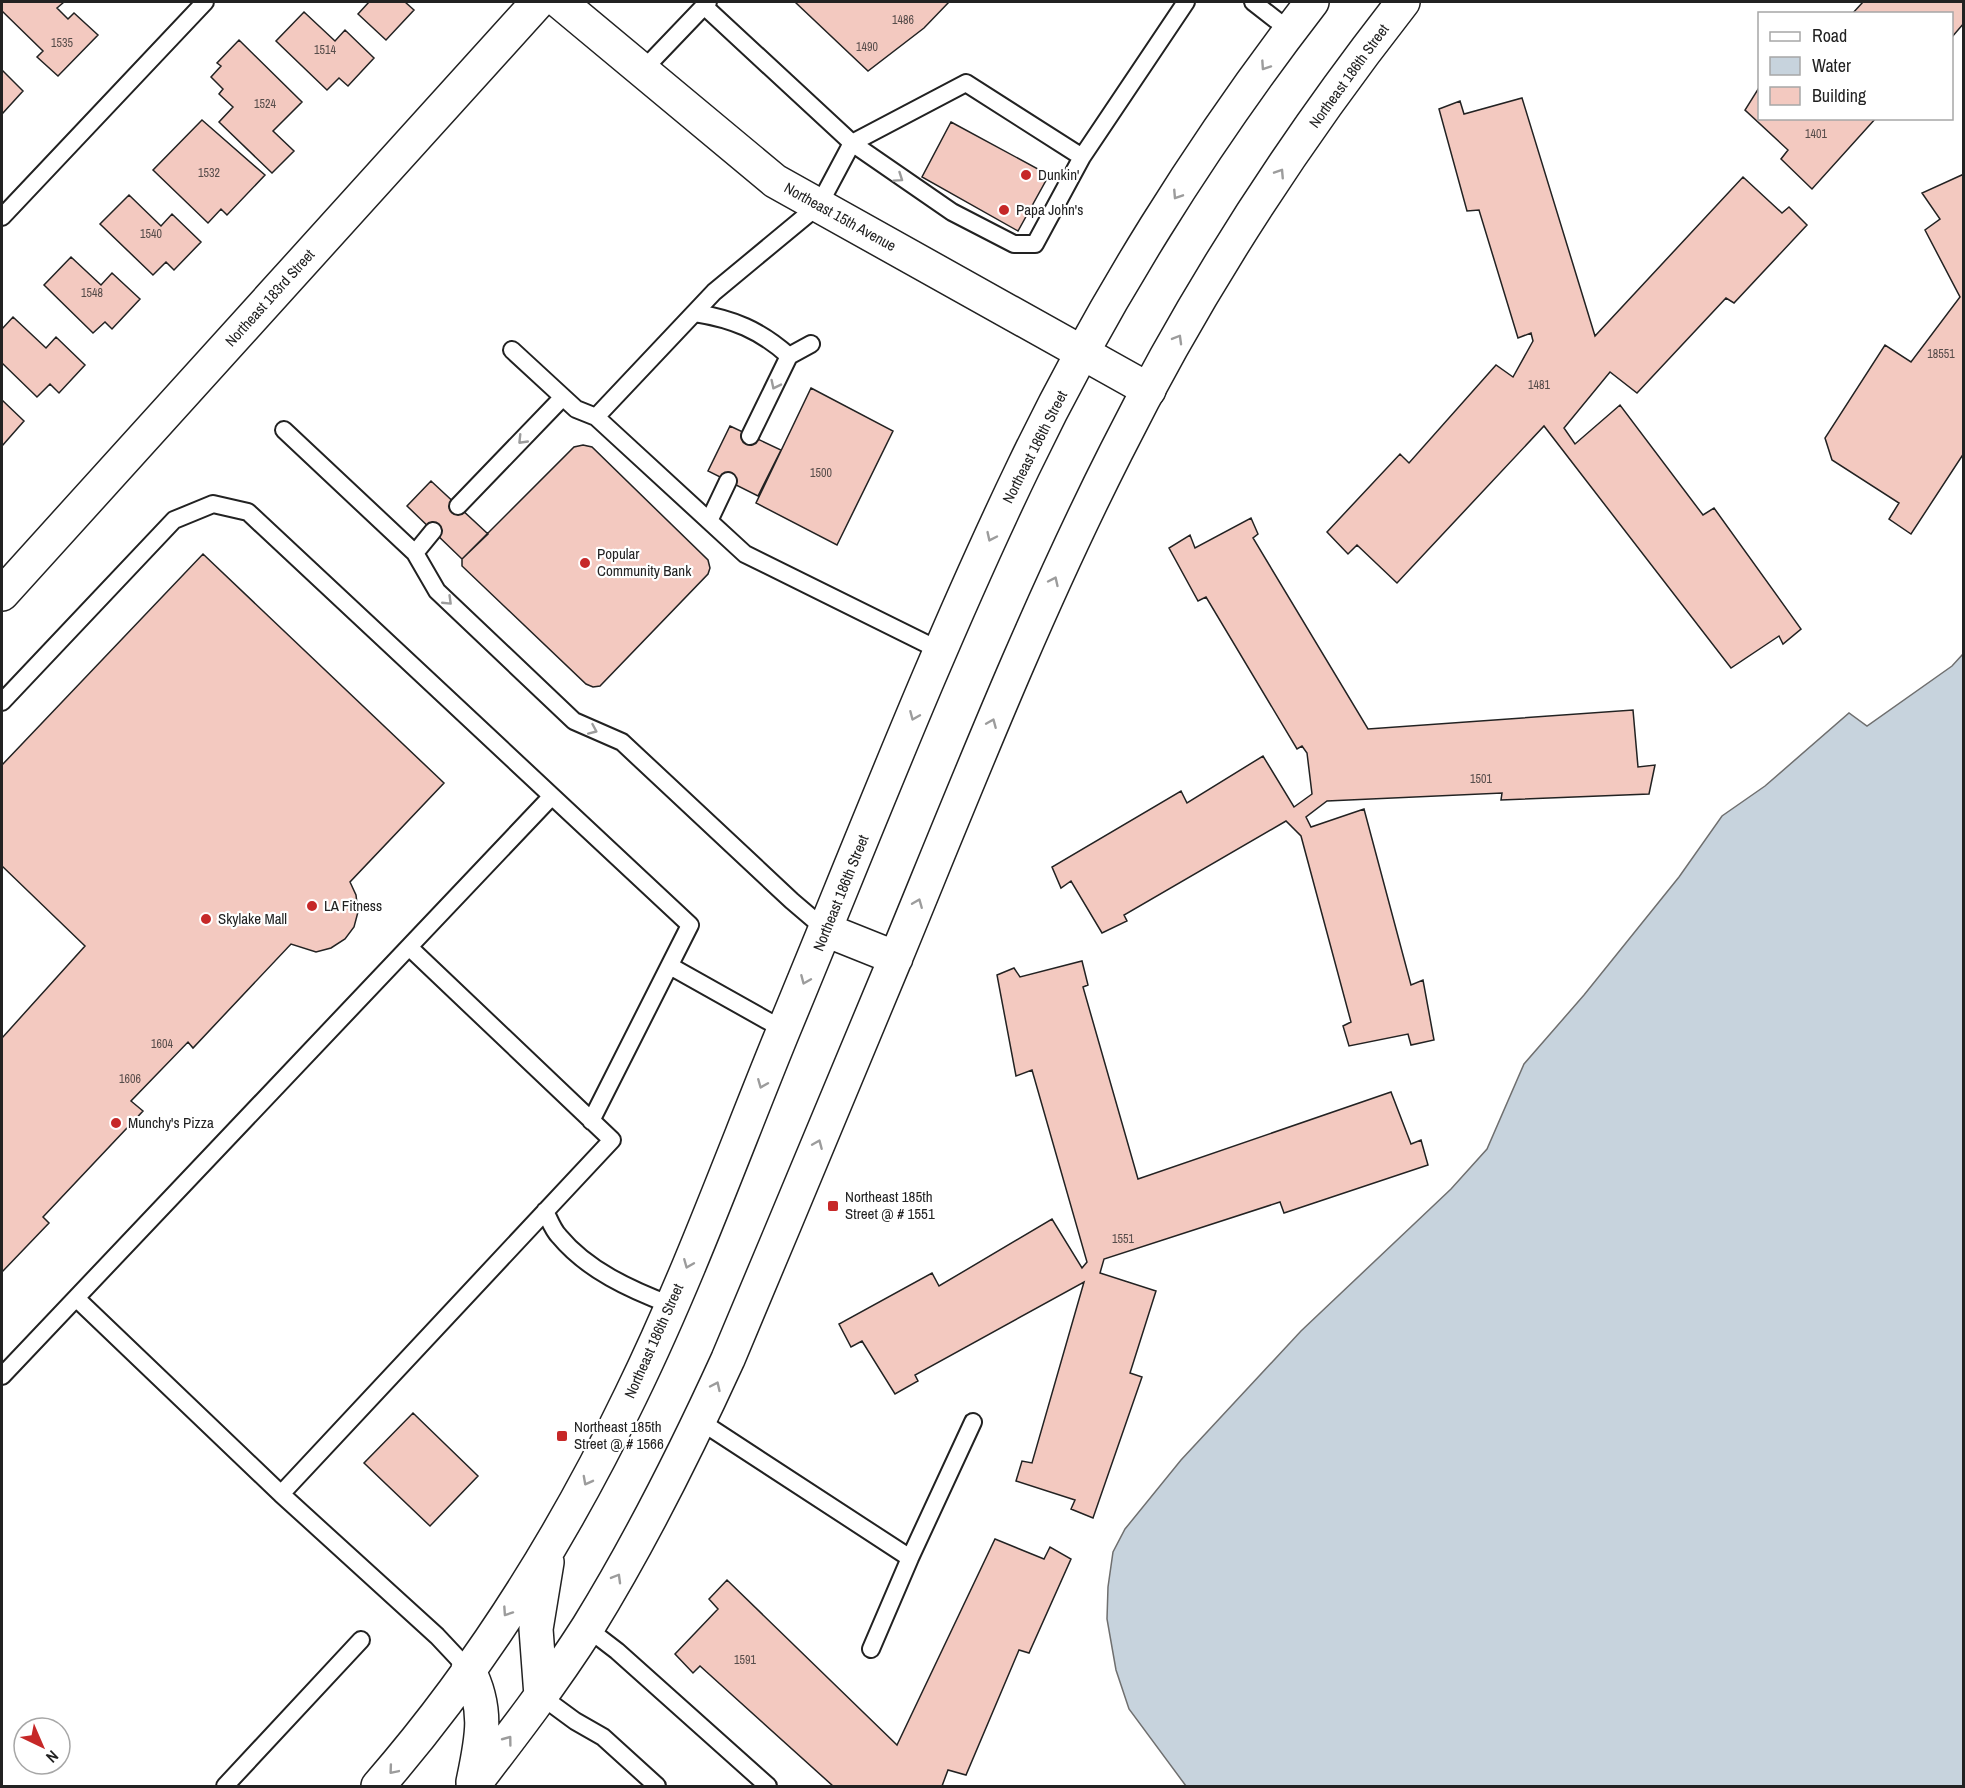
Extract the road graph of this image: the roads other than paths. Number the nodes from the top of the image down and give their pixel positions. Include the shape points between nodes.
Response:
1 (205, 2) edge
2 (537, 2) edge
3 (561, 2) edge
4 (1186, 2) edge
5 (1253, 2) edge
6 (1311, 2) edge
7 (1403, 2) edge
8 (706, 4) edge
9 (1289, 30) junction
10 (642, 71) junction
11 (852, 143) junction
12 (1082, 157) junction
13 (819, 205) junction
14 (2, 217) edge
15 (695, 313) junction
16 (811, 344) dead end
17 (512, 350) dead end
18 (1083, 353) junction
19 (789, 356) junction
20 (1149, 390) junction
21 (563, 397) junction
22 (596, 417) junction
23 (284, 430) dead end
24 (750, 436) dead end
25 (728, 481) dead end
26 (458, 506) dead end
27 (709, 521) junction
28 (433, 531) dead end
29 (416, 553) junction
30 (2, 594) edge
31 (941, 651) junction
32 (2, 702) edge
33 (552, 796) junction
34 (826, 930) junction
35 (409, 947) junction
36 (896, 958) junction
37 (670, 966) junction
38 (784, 1030) junction
39 (591, 1121) junction
40 (545, 1211) junction
41 (76, 1298) junction
42 (671, 1305) junction
43 (2, 1376) edge
44 (700, 1421) junction
45 (973, 1422) dead end
46 (281, 1494) junction
47 (550, 1545) junction
48 (910, 1558) junction
49 (587, 1628) junction
50 (361, 1640) dead end
51 (871, 1649) dead end
52 (468, 1669) junction
53 (541, 1696) junction
54 (225, 1786) edge
55 (378, 1786) edge
56 (472, 1786) edge
57 (657, 1786) edge
58 (768, 1786) edge

1 - 14 lane
2 - 30 main road, Northeast 183rd Street
3 - 10 main road, Northeast 15th Avenue
4 - 12 lane
5 - 9 lane
6 - 9 main road, Northeast 186th Street
20 -> 7 main road, Northeast 186th Street via 1282,171
8 - 10 lane
8 - 11 lane
9 -> 18 main road, Northeast 186th Street via 1172,203
10 - 13 main road, Northeast 15th Avenue via 775,180
11 - 12 lane via 966,83
11 -> 12 lane via 952,212 1014,244 1035,244
11 - 13 lane
13 - 15 lane via 714,292
13 - 18 main road, Northeast 15th Avenue
15 - 19 lane via 744,324 769,338
15 - 22 lane
16 - 19 lane
17 - 21 lane
18 - 20 main road, Northeast 15th Avenue
18 -> 31 main road, Northeast 186th Street via 1023,467
19 -> 24 lane
36 -> 20 main road, Northeast 186th Street via 1029,634
21 - 22 lane via 576,409
21 -> 26 lane
22 - 27 lane
23 - 29 lane
25 - 27 lane
27 - 31 lane via 745,554
28 - 29 lane
29 -> 34 lane via 437,591 574,721 622,742
31 -> 34 main road, Northeast 186th Street
32 - 33 lane via 174,520 213,504 248,512
33 - 35 lane
33 - 37 lane via 690,925
34 - 36 main road
34 -> 38 main road, Northeast 186th Street
35 - 39 lane
35 - 41 lane
44 -> 36 main road, Northeast 186th Street
37 - 38 lane
37 - 39 lane
38 -> 42 main road, Northeast 186th Street
39 - 40 lane via 612,1140
40 - 42 lane via 558,1236 584,1260 632,1290
40 - 46 lane
41 - 43 lane
41 - 46 lane
42 -> 47 main road, Northeast 186th Street via 610,1437
44 - 48 lane
49 -> 44 main road, Northeast 186th Street via 643,1532
45 - 48 lane
46 - 52 lane
47 -> 52 main road, Northeast 186th Street
47 - 53 main road via 536,1629
48 - 51 lane
49 - 53 main road, Northeast 186th Street
49 - 58 lane
50 - 54 lane
52 -> 55 main road, Northeast 186th Street
52 - 56 main road via 483,1711
56 -> 53 main road, Northeast 186th Street
53 - 57 lane via 603,1737

